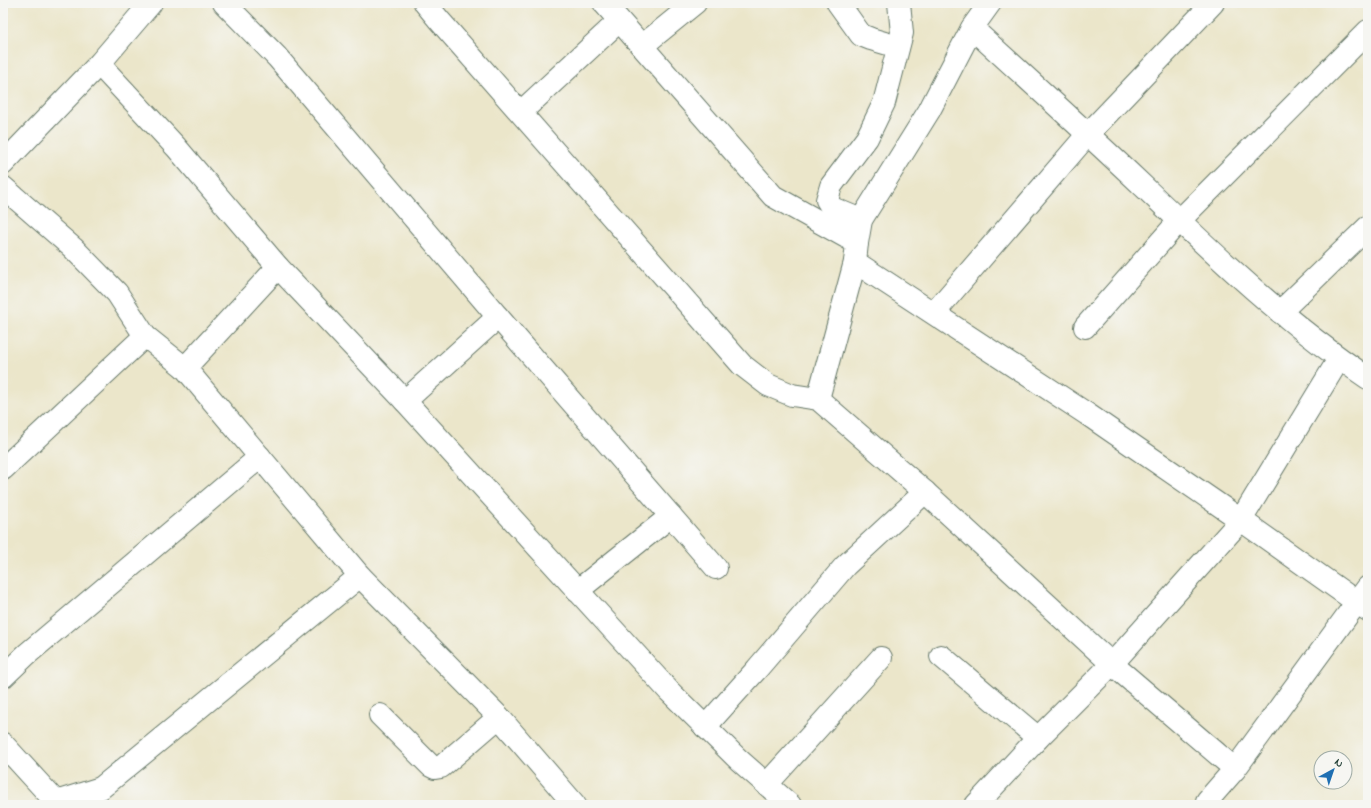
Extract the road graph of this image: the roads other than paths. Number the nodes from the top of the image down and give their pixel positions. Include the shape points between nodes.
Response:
1 (151, 3) edge
2 (224, 3) edge
3 (426, 3) edge
4 (604, 3) edge
5 (695, 3) edge
6 (838, 3) edge
7 (899, 3) edge
8 (990, 3) edge
9 (1213, 3) edge
10 (619, 21) junction
11 (972, 28) junction
12 (1368, 31) edge
13 (642, 46) junction
14 (898, 47) junction
15 (99, 64) junction
16 (521, 112) junction
17 (1088, 134) junction
18 (3, 164) edge
19 (3, 187) edge
20 (861, 220) junction
21 (1179, 221) junction
22 (1368, 227) edge
23 (856, 252) junction
24 (278, 267) junction
25 (1280, 312) junction
26 (934, 313) junction
27 (498, 317) junction
28 (1085, 327) dead end
29 (145, 336) junction
30 (1339, 359) junction
31 (185, 368) junction
32 (1368, 378) edge
33 (818, 399) junction
34 (405, 401) junction
35 (260, 457) junction
36 (3, 469) edge
37 (926, 492) junction
38 (671, 516) junction
39 (1241, 520) junction
40 (716, 568) dead end
41 (360, 576) junction
42 (577, 591) junction
43 (1364, 600) edge
44 (941, 656) dead end
45 (881, 658) dead end
46 (1112, 664) junction
47 (3, 677) edge
48 (380, 715) dead end
49 (499, 717) junction
50 (705, 727) junction
51 (1038, 738) junction
52 (3, 744) edge
53 (1235, 769) junction
54 (766, 784) junction
55 (54, 804) edge
56 (1207, 804) edge
57 (575, 805) edge
58 (790, 805) edge
59 (976, 805) edge

1 - 15 street
2 - 27 street via 277,57
3 - 16 street
4 - 10 street
5 - 13 street
6 - 14 street via 861,35
7 - 14 street via 902,33
8 - 11 street
9 - 17 street
10 - 13 street
10 - 16 street
11 - 17 street
11 - 20 street via 928,111
12 - 21 street
13 - 23 street via 773,196
14 - 20 street via 884,103 867,138 832,186 827,200 832,208
15 - 18 street
15 - 24 street via 176,147
16 - 33 street via 742,365 768,385 792,395
17 - 21 street
17 - 26 street
19 - 29 street via 73,248 117,293
20 - 23 street
21 - 25 street
21 - 28 street
22 - 25 street
23 - 26 street
23 - 33 street
24 - 31 street
24 - 34 street
25 - 30 street
26 - 39 street
27 - 34 street
27 - 38 street
29 - 31 street
29 - 36 street
30 - 32 street
30 - 39 street
31 - 35 street
33 - 37 street
34 - 42 street
35 - 41 street
35 - 47 street
37 - 46 street
37 - 50 street via 845,566
38 - 40 street
38 - 42 street
39 - 43 street
39 - 46 street
41 - 49 street
41 - 55 street via 101,788
42 - 50 street
43 - 53 street
44 - 51 street
45 - 54 street
46 - 51 street
46 - 53 street
48 - 49 street via 435,768 441,767
49 - 57 street
50 - 54 street
51 - 59 street
52 - 55 street
53 - 56 street
54 - 58 street

